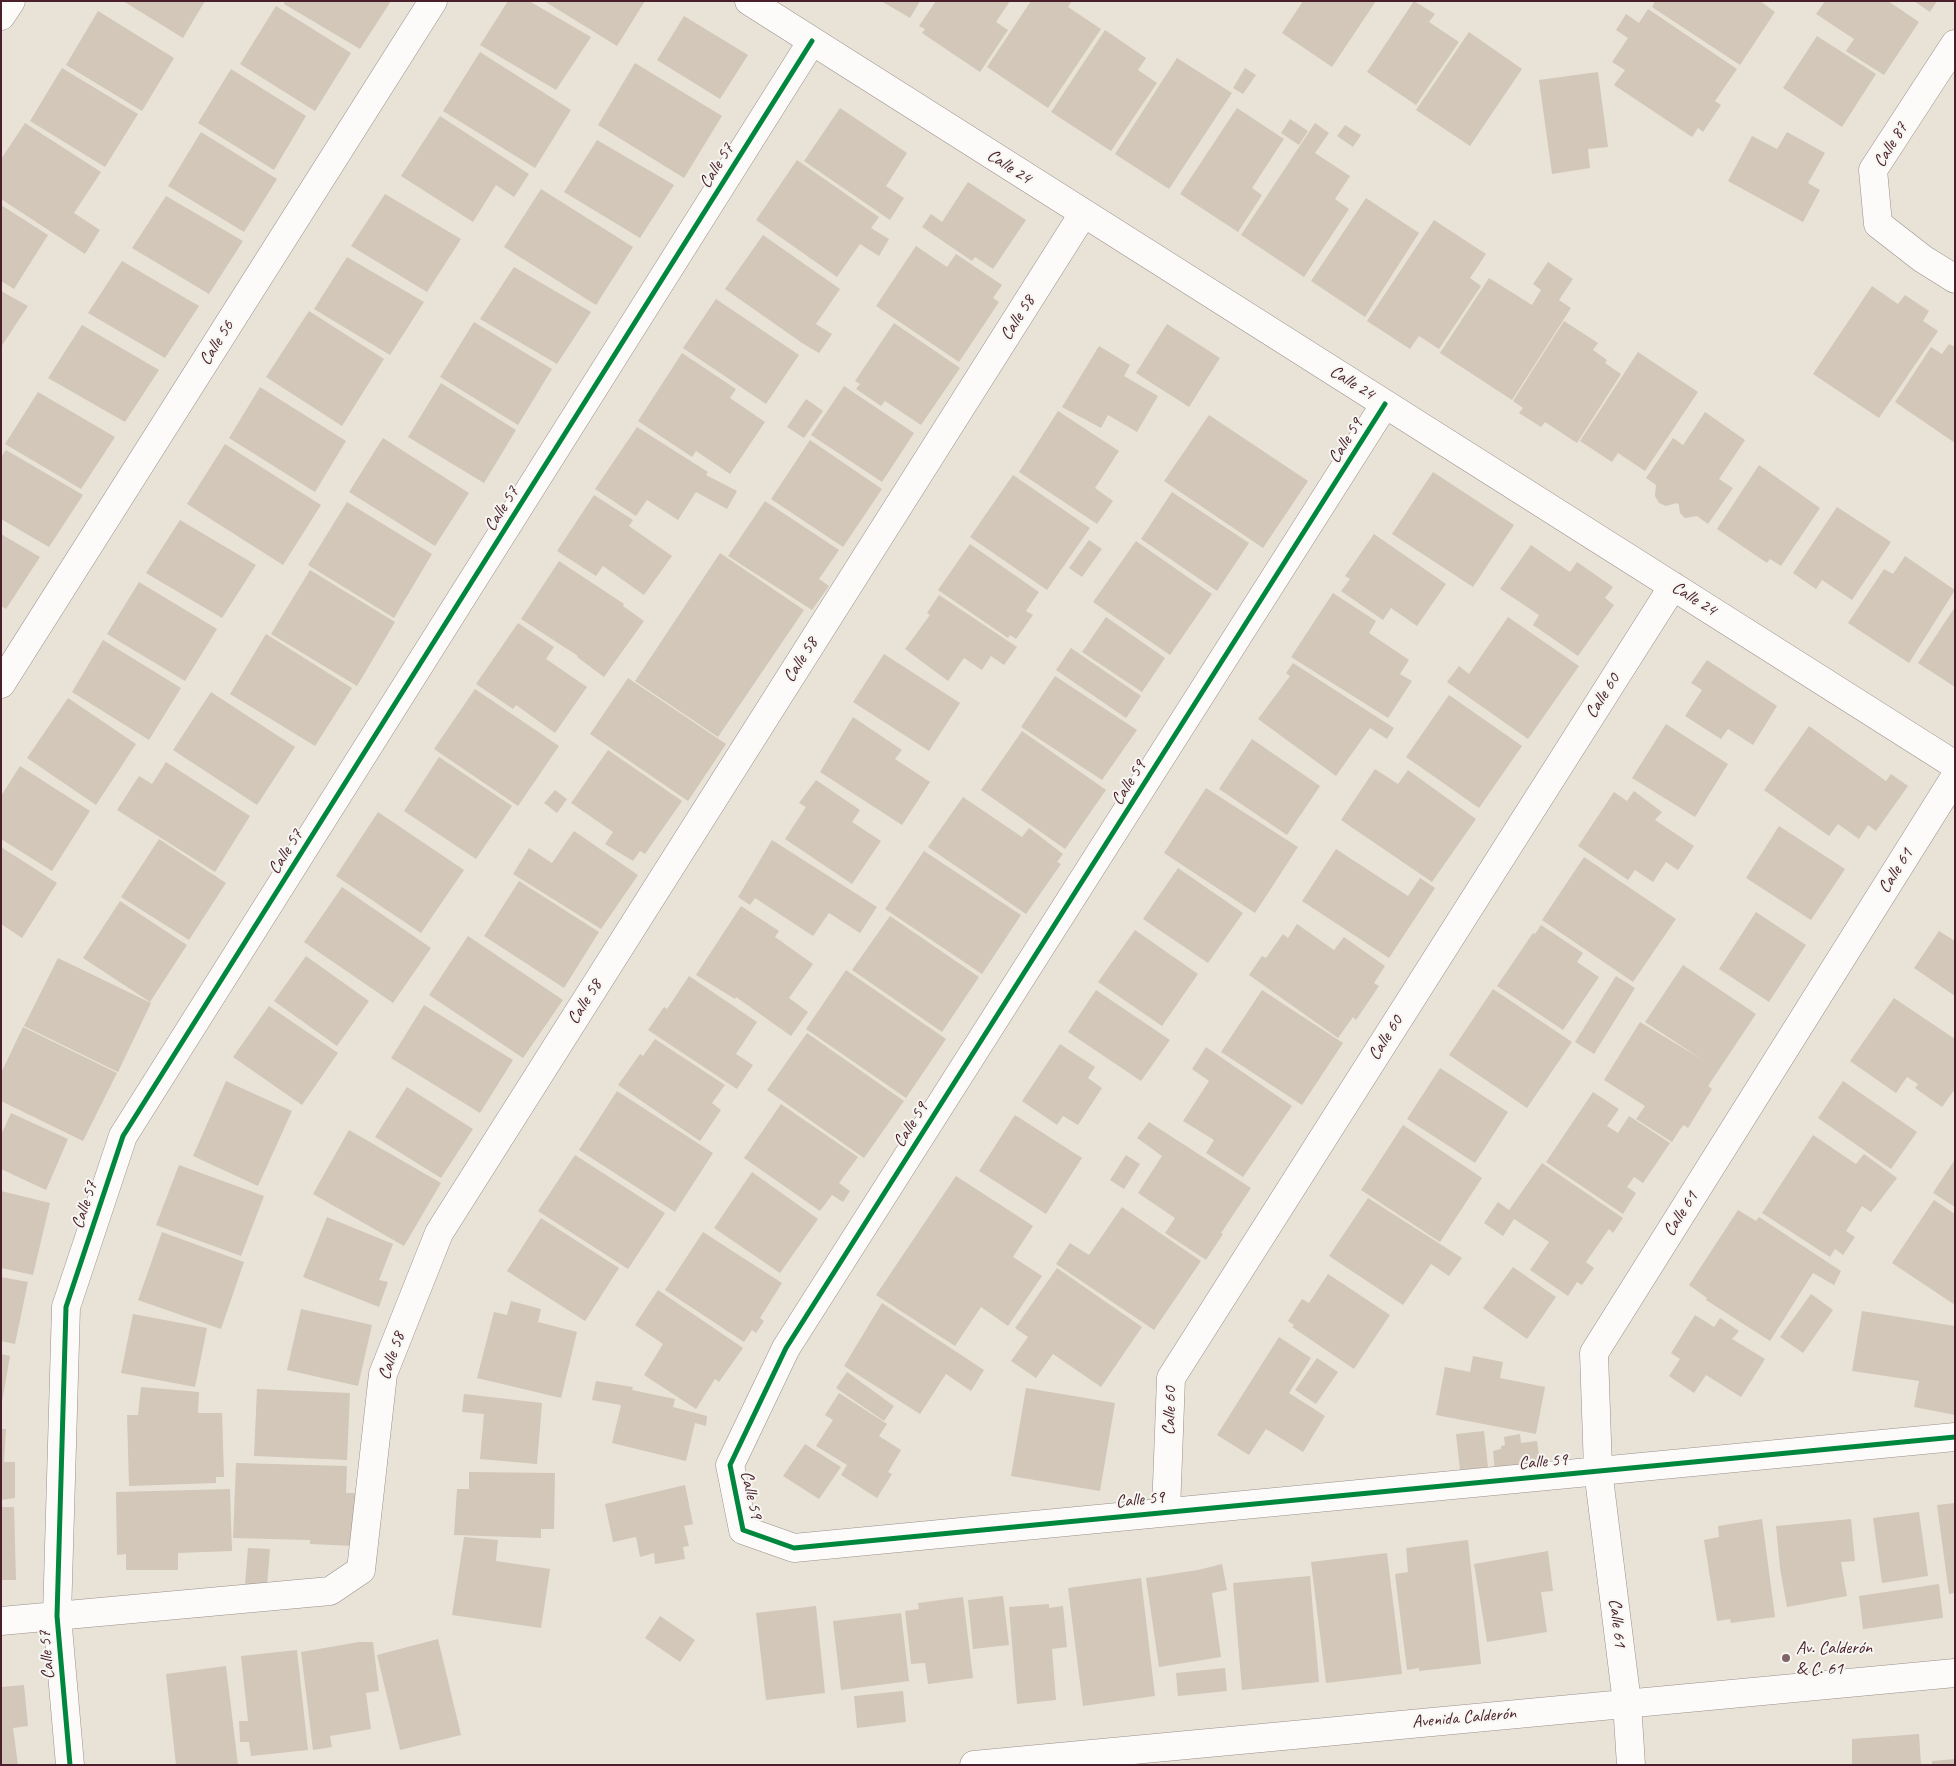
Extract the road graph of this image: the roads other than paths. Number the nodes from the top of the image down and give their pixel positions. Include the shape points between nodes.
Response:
1 (11, 1) edge
2 (433, 1) edge
3 (749, 1) edge
4 (1, 16) edge
5 (812, 41) junction
6 (1955, 44) edge
7 (1083, 214) junction
8 (1955, 279) edge
9 (1385, 404) junction
10 (1673, 586) junction
11 (1, 684) edge
12 (1955, 765) edge
13 (1955, 777) edge
14 (1955, 1437) edge
15 (1598, 1470) junction
16 (1166, 1511) junction
17 (58, 1616) junction
18 (1, 1621) edge
19 (1955, 1673) edge
20 (1627, 1703) junction
21 (70, 1765) edge
22 (974, 1765) edge
23 (1631, 1765) edge

1 - 4 street
2 - 11 street, Calle 56
3 - 5 street, Calle 24
5 - 7 street, Calle 24
5 - 17 street, Calle 57 via 123,1136 66,1307
6 - 8 street, Calle 87 via 1873,170 1878,224
7 - 9 street, Calle 24
7 - 17 street, Calle 58 via 439,1233 383,1374 361,1570 330,1591
9 - 10 street, Calle 24
9 - 16 street, Calle 59 via 786,1348 730,1465 743,1530 794,1548
10 - 12 street, Calle 24
10 - 16 street, Calle 60 via 1171,1378
13 - 15 street, Calle 61 via 1594,1353
14 - 15 street, Calle 59
15 - 16 street, Calle 59
15 - 20 street, Calle 61
17 - 18 street
17 - 21 street, Calle 57
19 - 20 street, Avenida Calderón
20 - 22 street, Avenida Calderón
20 - 23 street, Calle 61

